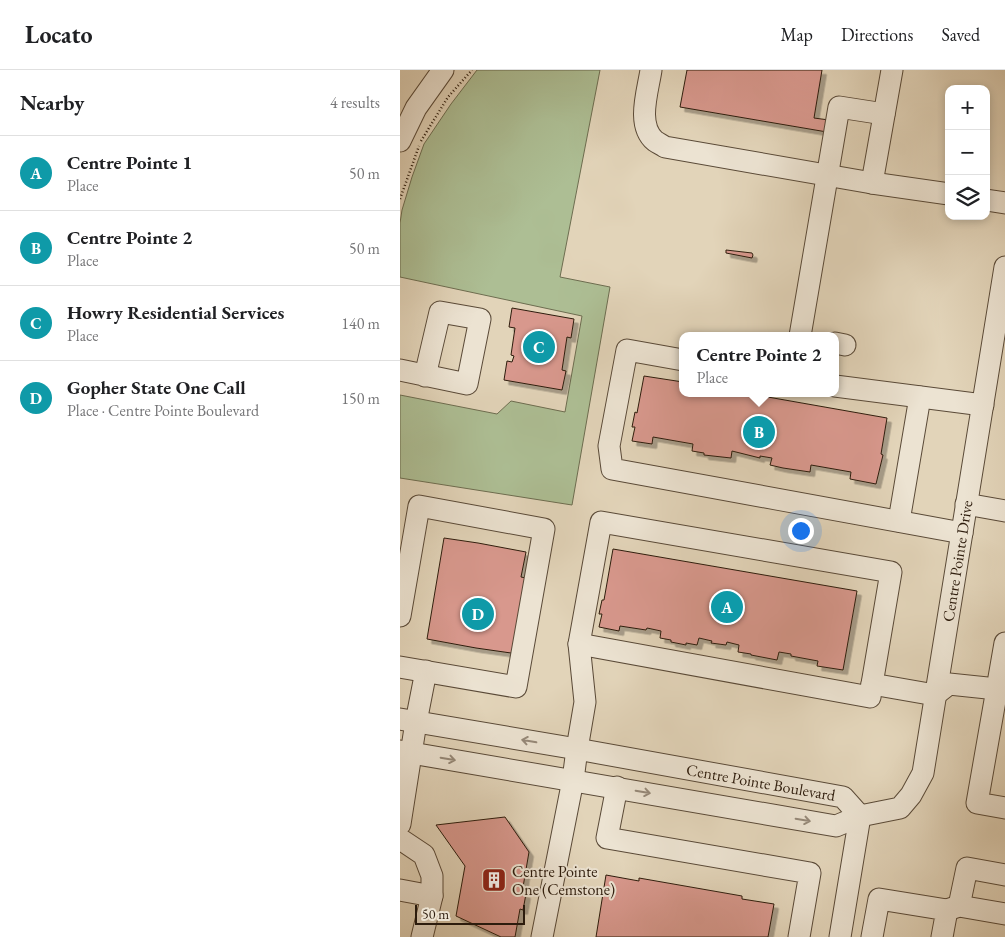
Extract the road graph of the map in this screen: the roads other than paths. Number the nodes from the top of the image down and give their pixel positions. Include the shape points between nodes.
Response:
1 (443, 70) edge
2 (651, 70) edge
3 (892, 70) edge
4 (884, 114) junction
5 (400, 141) edge
6 (828, 176) junction
7 (872, 183) junction
8 (945, 193) edge
9 (990, 201) edge
10 (1005, 203) edge
11 (1005, 266) edge
12 (801, 332) edge
13 (679, 359) edge
14 (400, 370) edge
15 (425, 376) dead end
16 (839, 387) edge
17 (920, 397) junction
18 (982, 405) junction
19 (966, 504) junction
20 (1005, 511) edge
21 (899, 521) junction
22 (962, 533) junction
23 (400, 616) edge
24 (579, 644) junction
25 (1005, 644) edge
26 (400, 666) edge
27 (426, 671) junction
28 (872, 684) junction
29 (997, 689) junction
30 (935, 695) junction
31 (408, 720) edge
32 (577, 749) junction
33 (406, 752) edge
34 (573, 780) junction
35 (617, 787) junction
36 (1005, 808) edge
37 (860, 816) junction
38 (400, 824) edge
39 (400, 839) edge
40 (1005, 875) edge
41 (400, 890) edge
42 (432, 896) junction
43 (953, 908) junction
44 (1005, 914) edge
45 (422, 937) edge
46 (542, 937) edge
47 (799, 937) edge
48 (840, 937) edge
49 (872, 937) edge
50 (942, 937) edge

1 - 5 street via 416,108
2 - 6 street via 644,115 654,140 665,147
3 - 4 street
4 - 6 street via 839,107
4 - 7 street
6 - 7 street
6 - 12 street
7 - 8 street
9 - 10 street
11 - 18 street, Centre Pointe Drive
13 - 21 street via 627,350 609,446 612,469
14 - 15 street
16 - 17 street
17 - 18 street
17 - 21 street
18 - 19 street, Centre Pointe Drive
19 - 20 street
19 - 22 street, Centre Pointe Drive
21 - 22 street
22 - 30 street, Centre Pointe Drive
23 - 27 street via 419,506 544,529 516,687
24 - 28 street via 870,697
24 - 28 street via 601,522 891,572
24 - 32 street via 585,702
25 - 29 street
26 - 27 street
27 - 31 street
28 - 30 street
29 - 30 street via 949,684
29 - 36 street via 977,803
30 - 37 street, Centre Pointe Drive via 923,773 911,795 900,808
32 -> 31 street, Centre Pointe Boulevard
31 - 33 street
32 - 34 street
32 - 37 street, Centre Pointe Boulevard via 843,797
33 -> 34 street, Centre Pointe Boulevard
33 - 38 street
34 - 35 street, Centre Pointe Boulevard
34 - 46 street
35 -> 37 street, Centre Pointe Boulevard via 836,826
35 - 47 street via 608,838 810,873
37 - 48 street
39 - 42 street via 424,855 432,876
40 - 43 street via 967,868
41 - 42 street
42 - 45 street
43 - 44 street
43 - 49 street via 879,899
43 - 50 street

